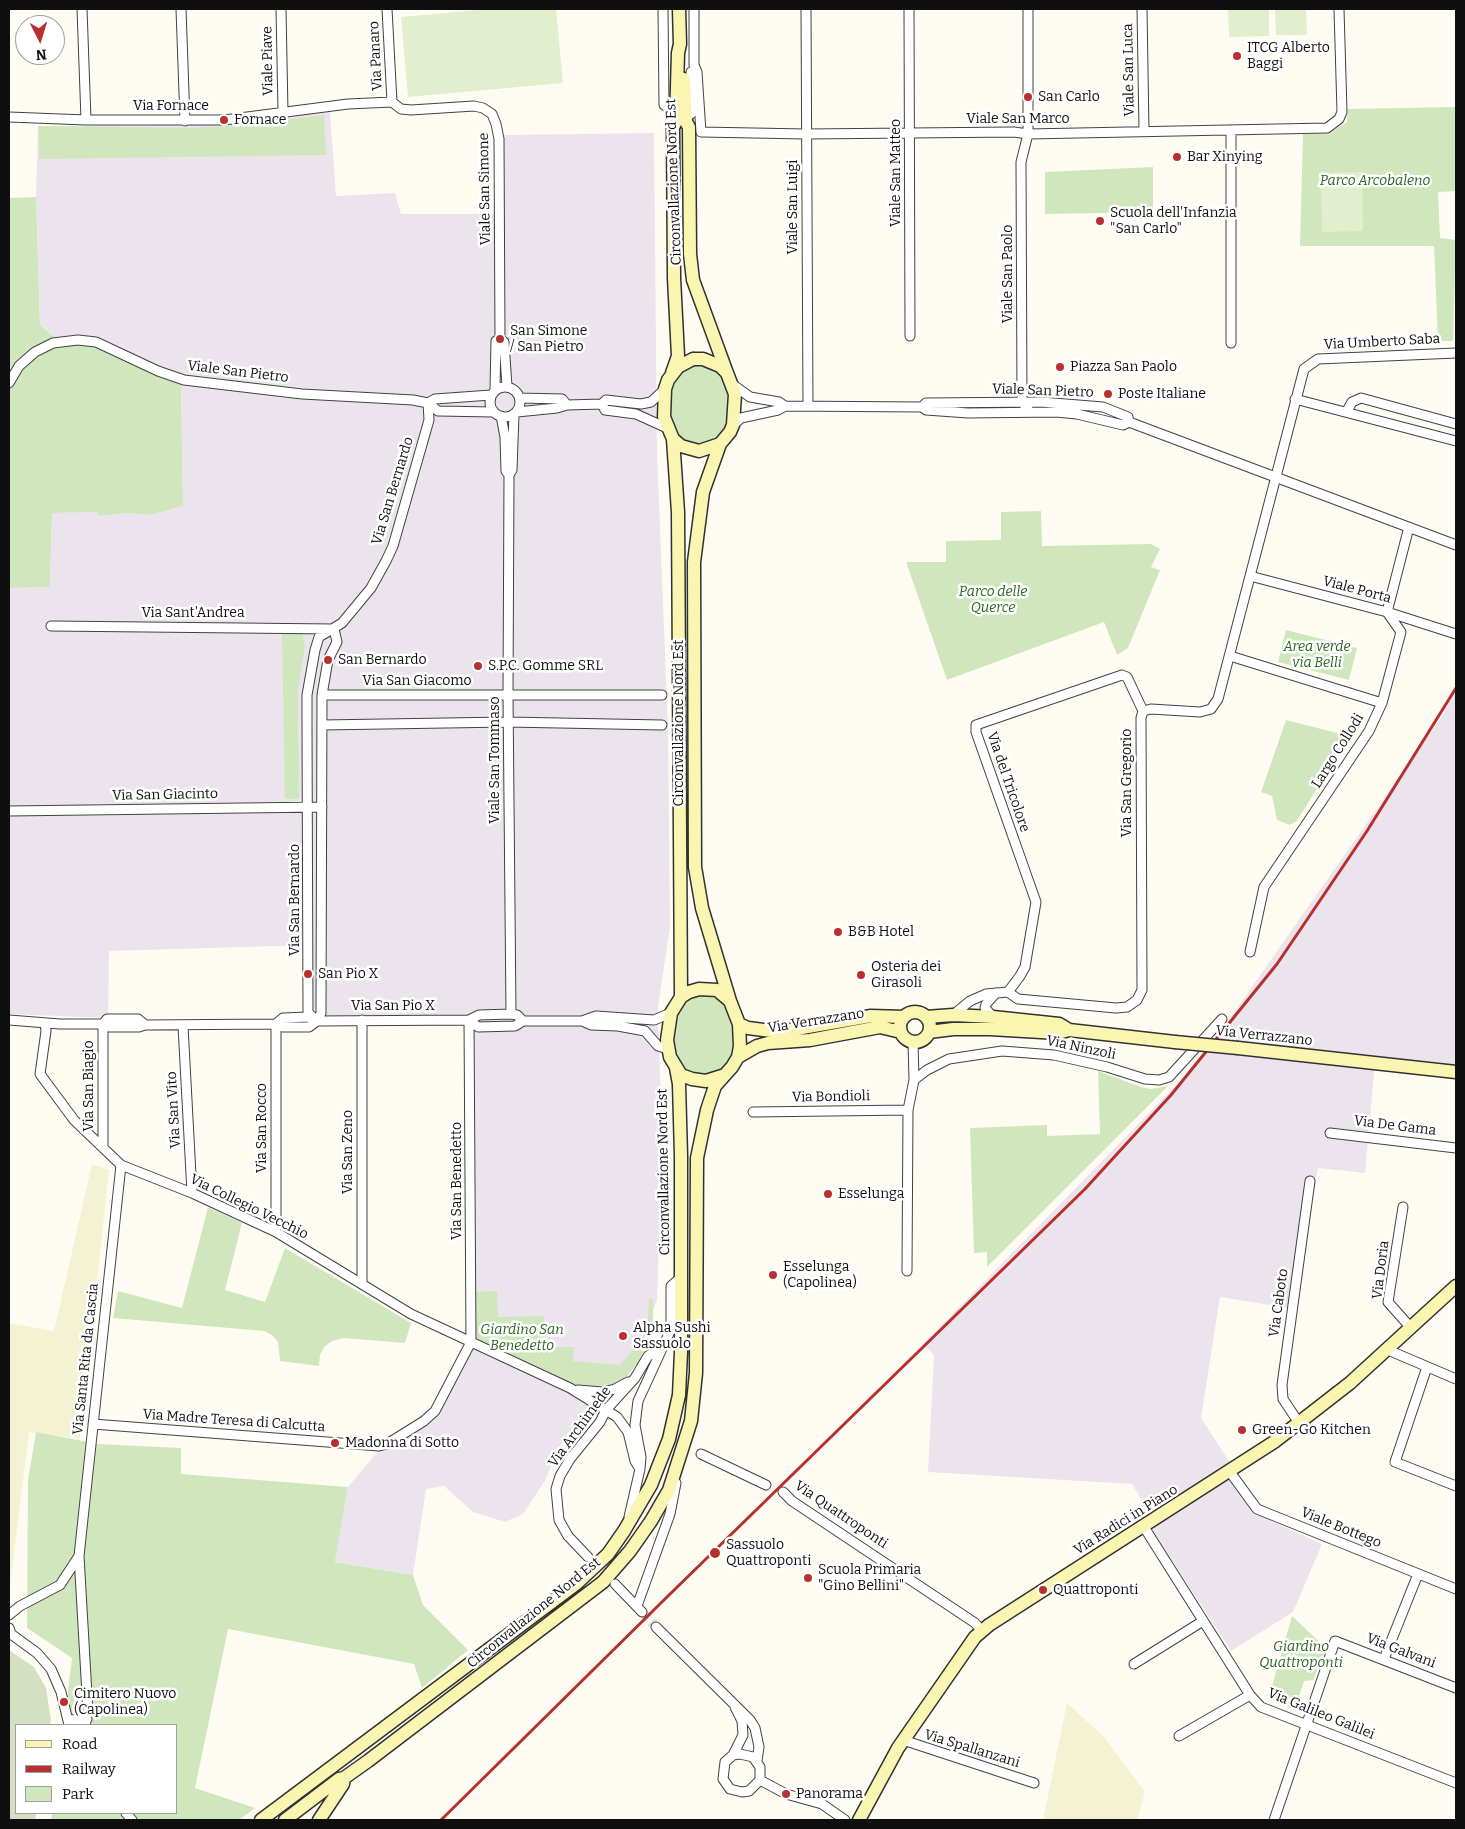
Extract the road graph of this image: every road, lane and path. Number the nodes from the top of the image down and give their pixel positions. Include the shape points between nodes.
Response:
1 (82, 9) edge
2 (181, 9) edge
3 (281, 9) edge
4 (387, 9) edge
5 (663, 9) edge
6 (680, 9) edge
7 (694, 9) edge
8 (806, 9) edge
9 (908, 9) edge
10 (1028, 9) edge
11 (1142, 9) edge
12 (1339, 9) edge
13 (680, 44) junction
14 (392, 102) junction
15 (283, 112) junction
16 (9, 116) edge
17 (86, 120) junction
18 (185, 120) junction
19 (673, 128) junction
20 (695, 130) junction
21 (1231, 130) junction
22 (1144, 131) junction
23 (909, 133) junction
24 (806, 134) junction
25 (1028, 134) junction
26 (910, 336) dead end
27 (500, 339) junction
28 (1231, 343) dead end
29 (1456, 353) edge
30 (672, 373) junction
31 (730, 378) junction
32 (9, 383) edge
33 (507, 386) junction
34 (665, 389) junction
35 (493, 392) junction
36 (520, 398) junction
37 (1295, 399) junction
38 (1022, 402) junction
39 (428, 404) junction
40 (567, 404) junction
41 (602, 404) junction
42 (785, 406) junction
43 (808, 406) junction
44 (922, 407) junction
45 (1347, 411) junction
46 (986, 412) junction
47 (1030, 412) junction
48 (515, 413) junction
49 (497, 414) junction
50 (1129, 422) junction
51 (1456, 424) edge
52 (734, 425) junction
53 (670, 434) junction
54 (1456, 441) edge
55 (720, 444) junction
56 (509, 475) junction
57 (1275, 476) junction
58 (1409, 527) junction
59 (1456, 545) edge
60 (1250, 576) junction
61 (1387, 612) junction
62 (51, 626) dead end
63 (334, 629) junction
64 (1456, 634) edge
65 (1230, 656) junction
66 (322, 695) junction
67 (508, 695) junction
68 (662, 695) dead end
69 (1382, 703) junction
70 (1143, 711) junction
71 (508, 722) junction
72 (322, 725) junction
73 (662, 725) dead end
74 (322, 807) junction
75 (309, 808) junction
76 (9, 811) edge
77 (1250, 952) dead end
78 (1008, 992) junction
79 (996, 993) junction
80 (681, 996) junction
81 (730, 1001) junction
82 (670, 1013) junction
83 (511, 1014) junction
84 (953, 1015) junction
85 (904, 1017) junction
86 (926, 1017) junction
87 (993, 1017) junction
88 (1222, 1019) dead end
89 (9, 1020) edge
90 (362, 1020) junction
91 (470, 1020) junction
92 (317, 1021) junction
93 (523, 1021) junction
94 (582, 1021) junction
95 (45, 1022) junction
96 (103, 1024) junction
97 (276, 1024) junction
98 (739, 1024) junction
99 (183, 1026) junction
100 (1069, 1030) junction
101 (901, 1032) junction
102 (929, 1032) junction
103 (913, 1041) junction
104 (668, 1049) junction
105 (738, 1057) junction
106 (675, 1066) junction
107 (1456, 1072) edge
108 (725, 1075) junction
109 (914, 1080) junction
110 (908, 1110) junction
111 (753, 1112) dead end
112 (1330, 1132) dead end
113 (103, 1147) junction
114 (1456, 1148) edge
115 (121, 1165) junction
116 (1310, 1181) dead end
117 (192, 1193) junction
118 (1404, 1207) dead end
119 (276, 1232) junction
120 (907, 1271) dead end
121 (680, 1278) junction
122 (362, 1284) junction
123 (1456, 1286) edge
124 (1411, 1328) junction
125 (470, 1342) junction
126 (662, 1348) junction
127 (1388, 1350) junction
128 (1427, 1367) junction
129 (635, 1378) junction
130 (1456, 1379) edge
131 (570, 1388) junction
132 (606, 1410) junction
133 (1299, 1423) junction
134 (93, 1424) junction
135 (701, 1454) dead end
136 (640, 1469) junction
137 (677, 1470) junction
138 (1230, 1472) junction
139 (766, 1485) dead end
140 (1456, 1486) edge
141 (783, 1492) dead end
142 (1144, 1527) junction
143 (624, 1531) junction
144 (79, 1556) junction
145 (588, 1557) dead end
146 (1418, 1574) junction
147 (615, 1584) dead end
148 (1456, 1589) edge
149 (9, 1614) edge
150 (1203, 1621) junction
151 (656, 1627) tunnel mouth
152 (9, 1628) edge
153 (982, 1631) junction
154 (1384, 1659) junction
155 (1134, 1664) dead end
156 (1456, 1688) edge
157 (1250, 1695) junction
158 (735, 1707) junction
159 (86, 1722) edge
160 (68, 1723) edge
161 (1307, 1724) junction
162 (1179, 1736) dead end
163 (903, 1740) junction
164 (733, 1755) junction
165 (758, 1761) junction
166 (344, 1778) junction
167 (760, 1780) junction
168 (1034, 1783) dead end
169 (1456, 1783) edge
170 (863, 1819) edge
171 (261, 1820) edge
172 (285, 1820) edge
173 (319, 1820) edge
174 (845, 1820) edge
175 (1274, 1820) edge

1 - 17 street
2 - 18 street
3 - 15 street, Viale Piave
4 - 14 street, Via Panaro
5 - 19 street via 664,105 669,108
6 - 13 main road, Circonvallazione Nord Est
7 - 20 street via 691,120
8 - 24 street, Viale San Luigi
9 - 23 street, Viale San Matteo
10 - 25 street, Viale San Paolo
11 - 22 street, Viale San Luca
12 - 21 street, Viale San Marco via 1342,112 1334,125 1327,128
13 - 19 main road, Circonvallazione Nord Est
13 - 20 main road, Circonvallazione Nord Est via 686,122
14 - 15 street, Via Fornace
14 - 27 street, Viale San Simone via 401,109 474,106 492,114 500,139
15 - 18 street, Via Fornace via 224,120
16 - 17 street, Via Fornace
17 - 18 street, Via Fornace
19 - 30 main road, Circonvallazione Nord Est via 678,356
20 - 24 street, Viale San Marco
20 - 31 main road, Circonvallazione Nord Est via 690,254 694,280
21 - 22 street, Viale San Marco
21 - 28 street
22 - 25 street, Viale San Marco
23 - 24 street, Viale San Marco
23 - 25 street, Viale San Marco
23 - 26 street, Viale San Matteo
24 - 43 street, Viale San Luigi
25 - 38 street, Viale San Paolo via 1021,162
27 - 33 street, Viale San Simone via 504,342
27 - 35 street, Viale San Simone via 496,341
29 - 37 street, Via Umberto Saba via 1318,359 1304,369
30 - 31 main road via 684,362 703,359 713,362
30 - 34 main road
31 - 42 street via 750,397
31 - 52 main road via 735,394
32 - 39 street, Viale San Pietro via 19,366 35,352 53,343 78,340 96,342 184,380 302,394 413,400
33 - 35 street
33 - 36 street
34 - 41 street via 651,402 632,404 606,400
34 - 53 main road via 664,417
35 - 39 street, Viale San Pietro via 435,399
35 - 49 street via 490,404
36 - 40 street via 562,399
36 - 48 street via 520,408
37 - 45 street
37 - 57 street, Via Umberto Saba
38 - 44 street, Viale San Pietro via 926,403
38 - 46 street via 1018,407 992,408
38 - 47 street
38 - 50 street, Viale San Pietro via 1102,407 1128,417
39 - 49 street, Viale San Pietro via 438,410
39 - 63 street, Via San Bernardo via 428,420 393,546 372,588
40 - 41 street
40 - 48 street
41 - 53 street via 605,410 636,414
42 - 43 street, Viale San Pietro
42 - 52 street via 740,418
43 - 44 street, Viale San Pietro
44 - 46 street, Viale San Pietro via 944,412
45 - 51 street via 1352,402 1360,398
45 - 54 street
46 - 47 street, Viale San Pietro
47 - 50 street, Viale San Pietro via 1077,414 1123,425
48 - 49 street
48 - 56 street, Viale San Tommaso via 512,470
49 - 56 street, Viale San Tommaso via 504,431 506,471
50 - 57 street
52 - 55 main road
53 - 55 main road via 681,446 693,451
53 - 80 main road, Circonvallazione Nord Est via 678,512
55 - 81 main road, Circonvallazione Nord Est via 704,492 694,562 695,867 702,908
56 - 67 street, Viale San Tommaso
57 - 58 street
57 - 60 street, Via San Gregorio
58 - 59 street
58 - 61 street
60 - 61 street, Viale Porta
60 - 65 street, Via San Gregorio
61 - 64 street, Viale Porta
61 - 69 street, Largo Collodi via 1401,632
62 - 63 street, Via Sant'Andrea
63 - 66 street, Via San Bernardo via 337,642 328,660
63 - 75 street, Via San Bernardo via 320,637 308,695
65 - 69 street
65 - 70 street, Via San Gregorio via 1218,699 1211,709 1200,712
66 - 67 street, Via San Giacomo
66 - 72 street, Via San Bernardo
67 - 68 street, Via San Giacomo
67 - 71 street, Viale San Tommaso
69 - 77 street, Largo Collodi via 1369,731 1264,887
70 - 78 street, Via San Gregorio via 1142,990 1137,1000 1127,1007 1116,1008 1018,999
70 - 78 street, Via del Tricolore via 1127,677 1122,675 976,725 1036,902 1025,967
71 - 72 street
71 - 73 street
71 - 83 street, Viale San Tommaso
72 - 74 street, Via San Bernardo
74 - 75 street, Via San Giacinto
74 - 92 street, Via San Bernardo via 321,1012
75 - 76 street, Via San Giacinto
75 - 92 street, Via San Bernardo via 308,1013
78 - 79 street
79 - 84 street via 970,1001
79 - 87 street via 985,1008
80 - 81 main road via 699,988 708,988 717,990
80 - 82 main road, Circonvallazione Nord Est
81 - 98 main road, Circonvallazione Nord Est
82 - 94 street, Via San Pio X via 654,1020 596,1016
82 - 104 main road, Circonvallazione Nord Est
83 - 91 street, Via San Pio X via 479,1014
83 - 93 street
84 - 86 main road, Via Verrazzano
84 - 87 main road, Via Verrazzano
85 - 86 main road, Via Verrazzano via 916,1012
85 - 98 main road, Via Verrazzano via 863,1017 779,1032
85 - 101 main road
86 - 102 main road
87 - 100 main road, Via Verrazzano via 1059,1024
88 - 109 street, Via Ninzoli via 1169,1077 1159,1080 1054,1055 1002,1051 949,1059
89 - 95 street, Via San Pio X
90 - 91 street, Via San Pio X
90 - 92 street, Via San Pio X
90 - 122 street, Via San Zeno
91 - 93 street, Via San Pio X via 478,1027 515,1026
91 - 125 street, Via San Benedetto
92 - 97 street, Via San Pio X via 308,1017 283,1018
93 - 94 street, Via San Pio X
94 - 104 street, Via San Pio X via 591,1025 645,1031 658,1046
95 - 96 street, Via San Pio X
95 - 113 street, Via Collegio Vecchio via 40,1074 74,1120
96 - 99 street, Via San Pio X via 107,1019 138,1019 145,1025
96 - 113 street, Via San Biagio
97 - 99 street, Via San Pio X
97 - 119 street, Via San Rocco
98 - 105 main road, Circonvallazione Nord Est
99 - 117 street, Via San Vito
100 - 102 main road, Via Verrazzano via 1058,1033 990,1029
100 - 107 main road, Via Verrazzano, bridge
101 - 103 main road, Via Verrazzano
101 - 105 main road, Via Verrazzano via 872,1028 810,1040 768,1043
102 - 103 main road, Via Verrazzano via 924,1038
103 - 109 street
104 - 106 main road, Circonvallazione Nord Est
105 - 108 main road, Circonvallazione Nord Est
106 - 108 main road, Circonvallazione Nord Est via 681,1075 692,1079 706,1081
106 - 121 main road, Circonvallazione Nord Est via 680,1120
108 - 137 main road, Circonvallazione Nord Est via 715,1086 697,1158 696,1374 691,1421
109 - 110 street
110 - 111 street, Via Bondioli
110 - 120 street
112 - 114 street, Via De Gama
113 - 115 street, Via Collegio Vecchio
115 - 117 street, Via Collegio Vecchio
115 - 134 street, Via Santa Rita da Cascia
116 - 133 street, Via Caboto via 1282,1385 1283,1399
117 - 119 street, Via Collegio Vecchio
118 - 124 street, Via Doria via 1388,1302
119 - 122 street, Via Collegio Vecchio
121 - 126 street, Circonvallazione Nord Est via 672,1286 671,1329
121 - 143 main road, Circonvallazione Nord Est via 681,1352 678,1395 669,1439 651,1485
122 - 125 street, Via Collegio Vecchio via 411,1314
123 - 124 main road, Via Radici in Piano
124 - 127 main road, Via Radici in Piano
125 - 131 street, Via Collegio Vecchio
125 - 134 street, Via Madre Teresa di Calcutta via 435,1411 424,1421 379,1446
126 - 129 street, Via Archimede via 648,1356
126 - 136 street, Circonvallazione Nord Est via 638,1401 635,1425
127 - 128 street
127 - 133 main road, Via Radici in Piano
128 - 130 street
128 - 140 street via 1395,1462
129 - 131 street, Via Collegio Vecchio via 603,1392
129 - 132 street, Via Archimede
131 - 132 street, Via Collegio Vecchio
132 - 136 street, Via Collegio Vecchio via 617,1417 628,1432
132 - 145 street, Via Archimede via 570,1459 556,1489 558,1520
133 - 138 main road, Via Radici in Piano
134 - 144 street, Via Santa Rita da Cascia
135 - 139 street
136 - 143 street
137 - 147 street via 670,1514 639,1609
137 - 166 main road, Circonvallazione Nord Est via 651,1521 603,1582
138 - 142 main road, Via Radici in Piano
138 - 146 street, Viale Bottego via 1257,1509
141 - 153 street, Via Quattroponti via 960,1612
142 - 150 street, Via Galileo Galilei
142 - 153 main road, Via Radici in Piano
143 - 171 main road, Circonvallazione Nord Est via 608,1554 576,1584
144 - 149 street, Via Santa Rita da Cascia via 60,1585
144 - 159 street, Via Santa Rita da Cascia
146 - 148 street, Viale Bottego
146 - 154 street
150 - 155 street
150 - 157 street, Via Galileo Galilei
151 - 158 street
152 - 160 street, Via Santa Rita da Cascia via 11,1634 37,1653 51,1669 61,1692
153 - 163 main road, Via Radici in Piano
154 - 156 street, Via Galvani
154 - 161 street, Via Galvani via 1335,1641
157 - 161 street, Via Galileo Galilei via 1262,1707
157 - 162 street
158 - 164 street via 742,1721 743,1735
158 - 165 street via 740,1708 755,1728
159 - 160 street, Via Santa Rita da Cascia
161 - 169 street, Via Galileo Galilei
161 - 175 street
163 - 168 street, Via Spallanzani
163 - 170 main road, Via Radici in Piano
164 - 165 street via 746,1754
164 - 167 street via 725,1762 722,1772 730,1789 749,1791
165 - 167 street
166 - 172 main road, Circonvallazione Nord Est via 338,1779
166 - 173 main road, Circonvallazione Nord Est
167 - 174 street via 786,1794 822,1804

